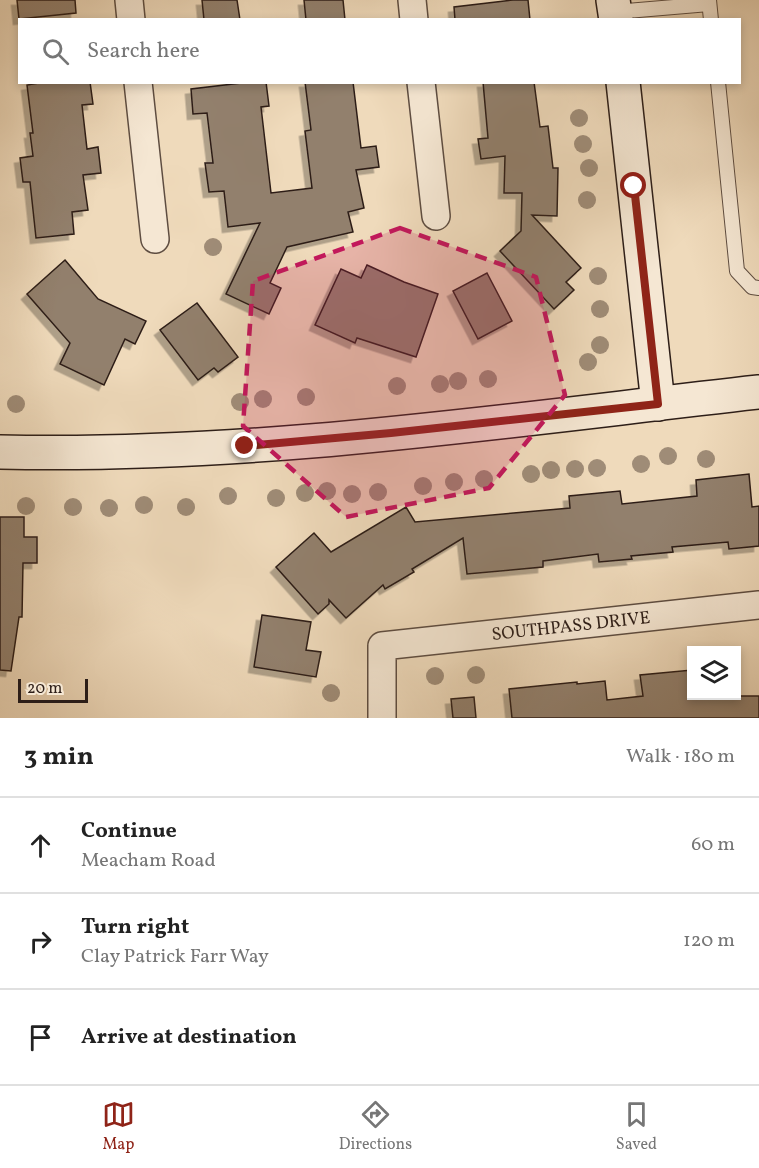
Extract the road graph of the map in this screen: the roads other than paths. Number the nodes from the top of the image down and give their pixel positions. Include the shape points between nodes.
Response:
1 (129, 0) edge
2 (412, 0) edge
3 (709, 2) edge
4 (615, 10) edge
5 (131, 18) edge
6 (414, 18) edge
7 (711, 18) edge
8 (138, 84) edge
9 (421, 84) edge
10 (622, 84) edge
11 (718, 84) edge
12 (436, 216) dead end
13 (155, 239) dead end
14 (759, 288) edge
15 (759, 393) edge
16 (658, 404) junction
17 (0, 452) edge
18 (759, 605) edge
19 (382, 718) edge

1 - 5 street
2 - 6 street
3 - 4 lane
3 - 7 lane
8 - 13 street
9 - 12 street
10 - 16 street
11 - 14 lane via 737,271 752,287
15 - 16 street
16 - 17 street via 245,446
18 - 19 street, SOUTHPASS DRIVE via 382,646

